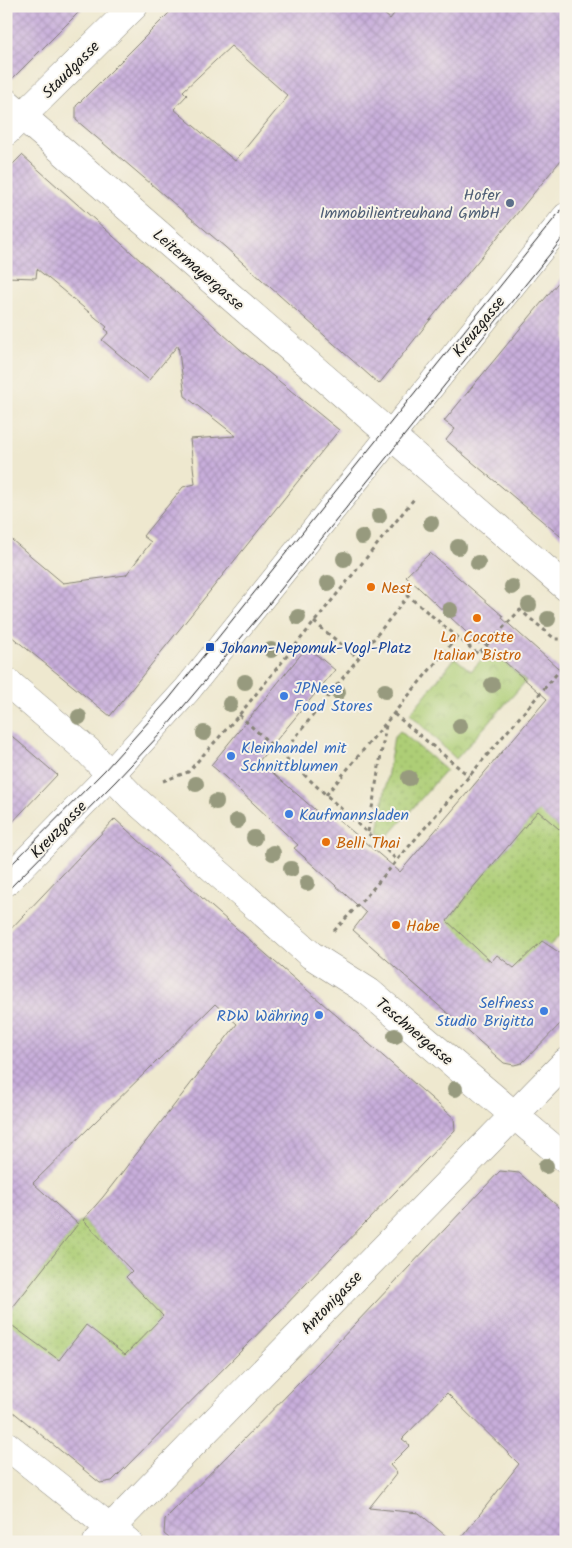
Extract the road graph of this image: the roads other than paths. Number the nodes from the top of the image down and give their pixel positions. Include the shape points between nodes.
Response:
1 (134, 6) edge
2 (12, 117) edge
3 (566, 217) edge
4 (391, 436) junction
5 (566, 587) edge
6 (6, 681) edge
7 (110, 775) junction
8 (6, 882) edge
9 (566, 1062) edge
10 (514, 1115) junction
11 (566, 1159) edge
12 (6, 1445) edge
13 (112, 1537) edge

1 - 2 street, Staudgasse
2 - 4 street, Leitermayergasse
3 - 4 street, Kreuzgasse
4 - 5 street
4 - 7 street via 187,690
6 - 7 street
7 - 8 street, Kreuzgasse
7 - 10 street, Teschnergasse via 311,955 369,992
9 - 10 street, Antonigasse
10 - 11 street, Teschnergasse
10 - 13 street, Antonigasse
12 - 13 street

